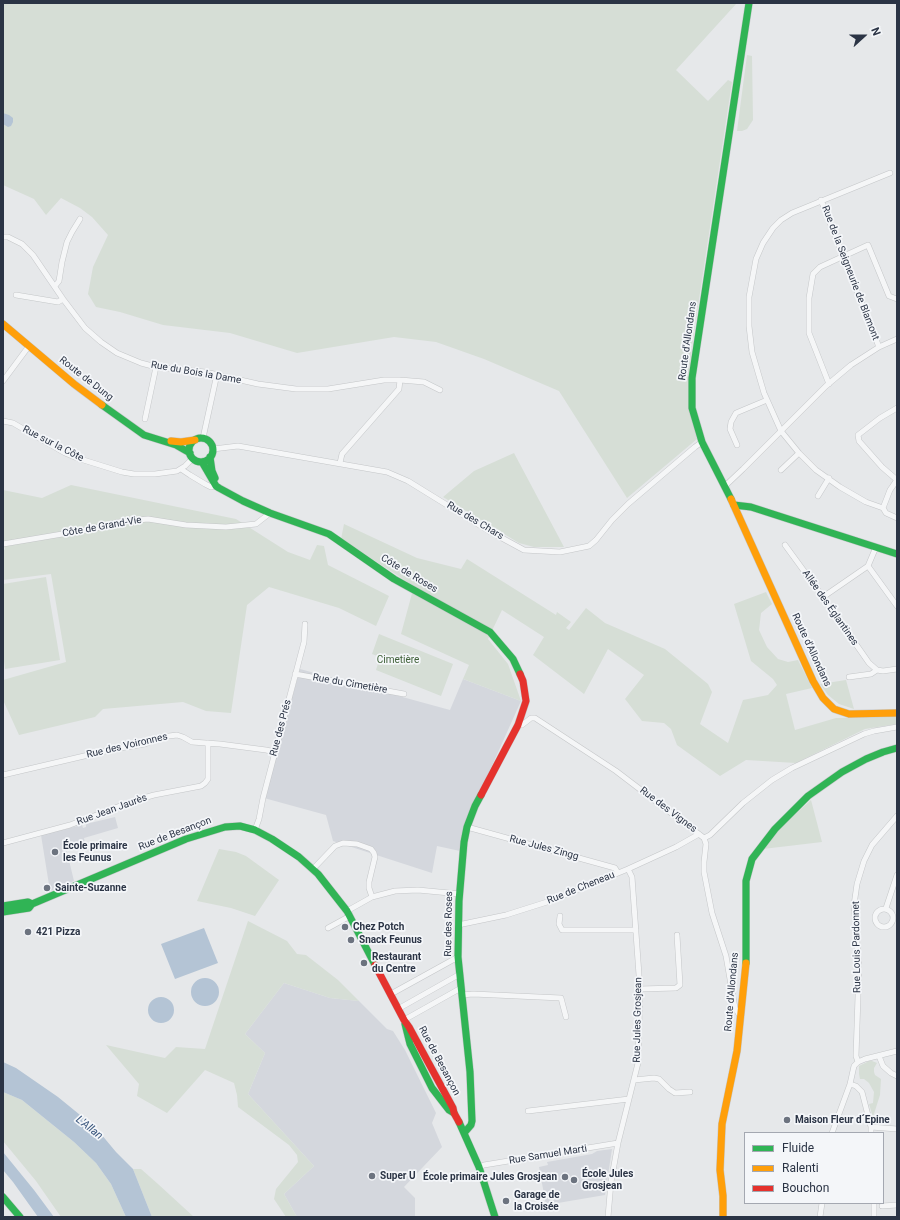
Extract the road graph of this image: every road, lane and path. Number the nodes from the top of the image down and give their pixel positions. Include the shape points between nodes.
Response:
1 (749, 3) edge
2 (890, 173) dead end
3 (821, 200) junction
4 (80, 219) dead end
5 (3, 237) edge
6 (843, 256) junction
7 (55, 286) junction
8 (16, 295) dead end
9 (64, 299) junction
10 (897, 299) edge
11 (3, 324) edge
12 (897, 339) edge
13 (29, 346) junction
14 (879, 347) junction
15 (156, 367) junction
16 (217, 374) junction
17 (400, 380) junction
18 (3, 381) edge
19 (829, 384) junction
20 (440, 390) dead end
21 (767, 400) junction
22 (897, 408) edge
23 (145, 418) dead end
24 (3, 421) edge
25 (781, 431) junction
26 (203, 438) junction
27 (161, 440) junction
28 (195, 440) junction
29 (702, 442) junction
30 (736, 445) dead end
31 (213, 449) junction
32 (799, 453) junction
33 (191, 456) junction
34 (210, 457) junction
35 (202, 462) junction
36 (340, 463) junction
37 (181, 469) junction
38 (780, 470) dead end
39 (829, 478) junction
40 (897, 480) edge
41 (725, 486) junction
42 (219, 488) junction
43 (818, 496) dead end
44 (734, 506) junction
45 (883, 508) junction
46 (270, 513) junction
47 (897, 518) edge
48 (3, 544) edge
49 (785, 544) dead end
50 (876, 547) junction
51 (897, 554) edge
52 (868, 566) junction
53 (823, 597) junction
54 (897, 606) edge
55 (305, 624) dead end
56 (897, 669) edge
57 (877, 670) junction
58 (295, 674) junction
59 (849, 677) dead end
60 (404, 694) dead end
61 (897, 713) edge
62 (518, 725) junction
63 (897, 727) edge
64 (208, 743) junction
65 (897, 748) edge
66 (275, 752) junction
67 (3, 775) edge
68 (897, 816) edge
69 (467, 827) junction
70 (255, 830) junction
71 (699, 834) junction
72 (704, 838) junction
73 (3, 843) edge
74 (313, 869) junction
75 (628, 869) junction
76 (618, 873) junction
77 (897, 875) edge
78 (460, 894) junction
79 (372, 897) junction
80 (32, 904) junction
81 (3, 906) edge
82 (886, 908) dead end
83 (3, 912) edge
84 (348, 913) junction
85 (560, 916) dead end
86 (458, 925) junction
87 (328, 928) dead end
88 (636, 930) junction
89 (677, 935) dead end
90 (458, 957) junction
91 (460, 974) junction
92 (640, 989) junction
93 (461, 992) junction
94 (391, 994) junction
95 (398, 1009) junction
96 (740, 1016) junction
97 (566, 1017) dead end
98 (404, 1020) junction
99 (897, 1051) edge
100 (879, 1056) junction
101 (858, 1062) junction
102 (897, 1076) edge
103 (634, 1080) junction
104 (850, 1084) junction
105 (690, 1092) dead end
106 (629, 1099) junction
107 (528, 1111) dead end
108 (871, 1127) junction
109 (897, 1129) edge
110 (832, 1132) edge
111 (871, 1132) edge
112 (464, 1133) junction
113 (618, 1143) junction
114 (479, 1167) junction
115 (3, 1197) edge
116 (822, 1204) edge
117 (874, 1204) edge
118 (897, 1205) edge
119 (882, 1206) dead end
120 (20, 1217) edge
121 (495, 1217) edge
122 (608, 1217) edge
123 (723, 1217) edge
124 (820, 1217) edge
125 (874, 1217) edge

1 - 29 main road, Route d'Allondans via 692,378 692,408
2 - 3 street
3 - 6 street, Rue de la Seigneurie de Blamont
3 - 21 street via 781,220 763,243 756,259 749,297 749,326 756,366
4 - 7 street via 67,242 59,281
5 - 7 street, Rue du Bois la Dame via 22,244
6 - 10 street via 868,245 889,296
6 - 14 street, Rue de la Seigneurie de Blamont
6 - 19 street via 820,267 813,274 809,298 809,333
7 - 9 street, Rue du Bois la Dame
8 - 9 street via 58,302
9 - 15 street, Rue du Bois la Dame via 85,328 101,342 117,353
11 - 13 main road, Route de Dung
12 - 14 street
13 - 18 street
13 - 27 main road, Route de Dung via 133,428 144,435
14 - 19 street via 851,365
15 - 16 street, Rue du Bois la Dame
15 - 23 street
16 - 17 street, Rue du Bois la Dame via 258,384 296,389 328,389
16 - 26 street
17 - 20 street, Rue du Bois la Dame via 424,382
17 - 36 street via 399,389 342,454
19 - 25 street
21 - 25 street
21 - 30 street via 736,413 730,429
22 - 40 street via 858,435 859,441
24 - 37 street, Rue sur la Côte via 12,423 77,458 122,472 155,474
25 - 32 street
25 - 41 street
26 - 28 main road
26 - 31 main road via 208,440
27 - 28 main road, Route de Dung
27 - 33 main road, Route de Dung via 176,445
28 - 33 main road via 191,444
29 - 36 street, Rue des Chars via 628,504 589,546 560,552 524,550 408,481 387,472
29 - 41 main road, Route d'Allondans
31 - 34 main road
31 - 36 street, Rue des Chars via 238,446
32 - 38 street
32 - 39 street via 816,470
33 - 35 main road
33 - 37 street
34 - 35 main road
34 - 42 main road
35 - 42 main road
37 - 42 street via 211,487
39 - 43 street
39 - 45 street via 866,502
40 - 45 street
41 - 44 main road, Route d'Allondans
42 - 46 main road, Côte de Roses
44 - 50 main road via 738,504 751,507
44 - 61 main road, Route d'Allondans via 823,698 834,710 849,714
45 - 47 street
46 - 48 street, Côte de Grand-Vie via 256,524 226,527 186,525 148,519
46 - 62 main road, Côte de Roses via 329,534 394,579 490,632 513,659 523,681 526,701
49 - 53 street, Allée des Églantines
50 - 51 main road
50 - 52 street
52 - 53 street
52 - 54 street
53 - 57 street, Allée des Églantines via 869,663
55 - 58 street, Rue des Prés via 304,642
56 - 57 street
57 - 59 street via 871,674
58 - 60 street, Rue du Cimetière
58 - 66 street, Rue des Prés
62 - 69 main road, Rue des Roses via 475,806
62 - 71 street, Rue des Vignes via 522,726 531,718 535,718 616,772
63 - 72 street via 858,737 792,768 743,803
64 - 66 street, Rue des Voironnes
64 - 67 street, Rue des Voironnes via 192,742 183,736 168,736 145,744
64 - 73 street, Rue Jean Jaurès via 208,779 200,786 133,801 70,825
65 - 96 main road, Route d'Allondans via 866,759 808,796 775,829 752,859 746,881 746,966
66 - 70 street, Rue des Prés
68 - 101 street, Rue Louis Pardonnet via 872,845 857,884 854,905 859,966 856,1056
69 - 76 street, Rue Jules Zingg via 615,868
69 - 78 main road, Rue des Roses
70 - 74 main road, Rue de Besançon via 288,849
70 - 80 main road, Rue de Besançon via 240,826 214,829
71 - 72 street, Rue des Vignes
71 - 75 street, Rue de Cheneau
72 - 96 street, Rue des Vignes via 704,872 712,913 726,956 735,1008
74 - 79 street via 335,846 343,843 371,849 375,857 369,882
74 - 84 main road, Rue de Besançon
75 - 76 street, Rue de Cheneau
75 - 88 street, Rue Jules Grosjean via 632,877
76 - 86 street, Rue de Cheneau via 547,902 506,915
77 - 82 street
78 - 79 street via 405,890
78 - 86 main road, Rue des Roses
79 - 84 street
80 - 81 main road, Rue de Besançon via 28,902
80 - 83 main road, Rue de Besançon via 29,908
84 - 87 street
84 - 94 main road, Rue de Besançon
85 - 88 street via 559,924 562,930
86 - 90 main road, Rue des Roses
88 - 92 street, Rue Jules Grosjean
89 - 92 street via 680,985 676,988
90 - 91 main road, Rue des Roses
90 - 94 street
91 - 93 main road, Rue des Roses
91 - 95 street
92 - 103 street, Rue Jules Grosjean via 638,1063
93 - 97 street via 561,998
93 - 98 street
93 - 112 main road, Rue des Roses via 470,1072 472,1121
94 - 95 main road, Rue de Besançon
95 - 98 main road, Rue de Besançon
96 - 123 main road, Route d'Allondans via 737,1051 722,1124 720,1170
98 - 112 main road, Rue de Besançon via 410,1044 426,1078 439,1098 454,1113
99 - 100 street
100 - 101 street
100 - 102 street via 883,1066
101 - 104 street, Rue Louis Pardonnet via 854,1066
103 - 105 street via 659,1079 675,1092
103 - 106 street, Rue Jules Grosjean
104 - 108 street via 862,1092
104 - 110 street, Rue Louis Pardonnet
106 - 107 street
106 - 113 street, Rue Jules Grosjean
108 - 109 street
108 - 111 street
112 - 114 main road, Rue de Besançon
113 - 114 street, Rue Samuel Marti
113 - 122 street, Rue Jules Grosjean
114 - 121 main road, Rue de Besançon
115 - 120 main road
116 - 124 street
117 - 125 street
118 - 119 street

